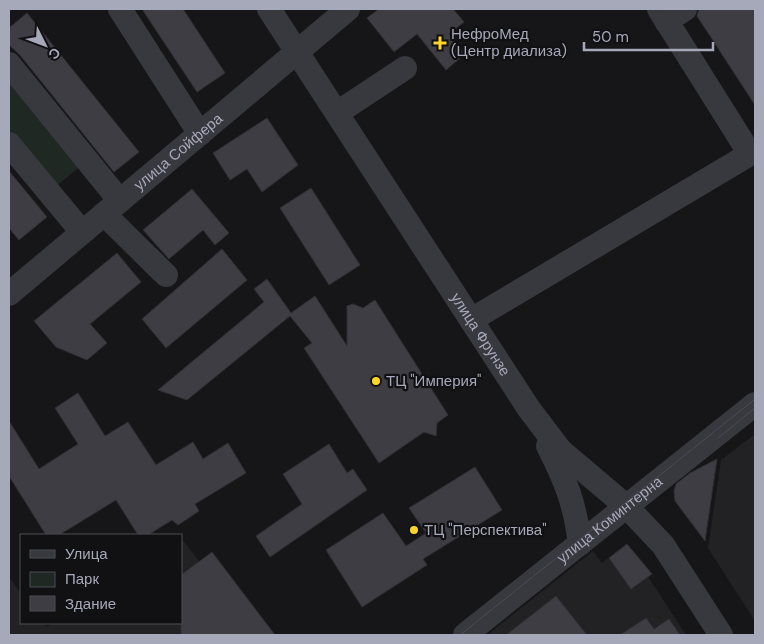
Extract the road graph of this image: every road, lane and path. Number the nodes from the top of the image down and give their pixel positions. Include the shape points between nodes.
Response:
1 (120, 9) edge
2 (269, 9) edge
3 (348, 9) edge
4 (670, 13) edge
5 (297, 52) junction
6 (9, 64) edge
7 (405, 68) dead end
8 (337, 113) junction
9 (200, 134) junction
10 (9, 144) edge
11 (753, 152) edge
12 (112, 207) junction
13 (82, 232) junction
14 (166, 275) dead end
15 (9, 294) edge
16 (471, 320) junction
17 (755, 404) edge
18 (529, 408) junction
19 (627, 507) junction
20 (580, 544) junction
21 (465, 635) edge
22 (721, 635) edge

1 - 9 street
2 - 5 street, улица Фрунзе
3 - 5 street, улица Сойфера
4 - 11 street
5 - 8 street, улица Фрунзе
5 - 9 street, улица Сойфера
6 - 12 street
7 - 8 street
8 - 16 street, улица Фрунзе
9 - 12 street, улица Сойфера
10 - 13 street
11 - 16 street
12 - 13 street, улица Сойфера
12 - 14 street
13 - 15 street, улица Сойфера
16 - 18 street, улица Фрунзе
17 - 19 street, улица Коминтерна
18 - 19 street, улица Фрунзе via 561,451
18 - 20 street via 564,478 577,515
19 - 20 street, улица Коминтерна
19 - 22 street, улица Фрунзе via 663,545
20 - 21 street, улица Коминтерна

